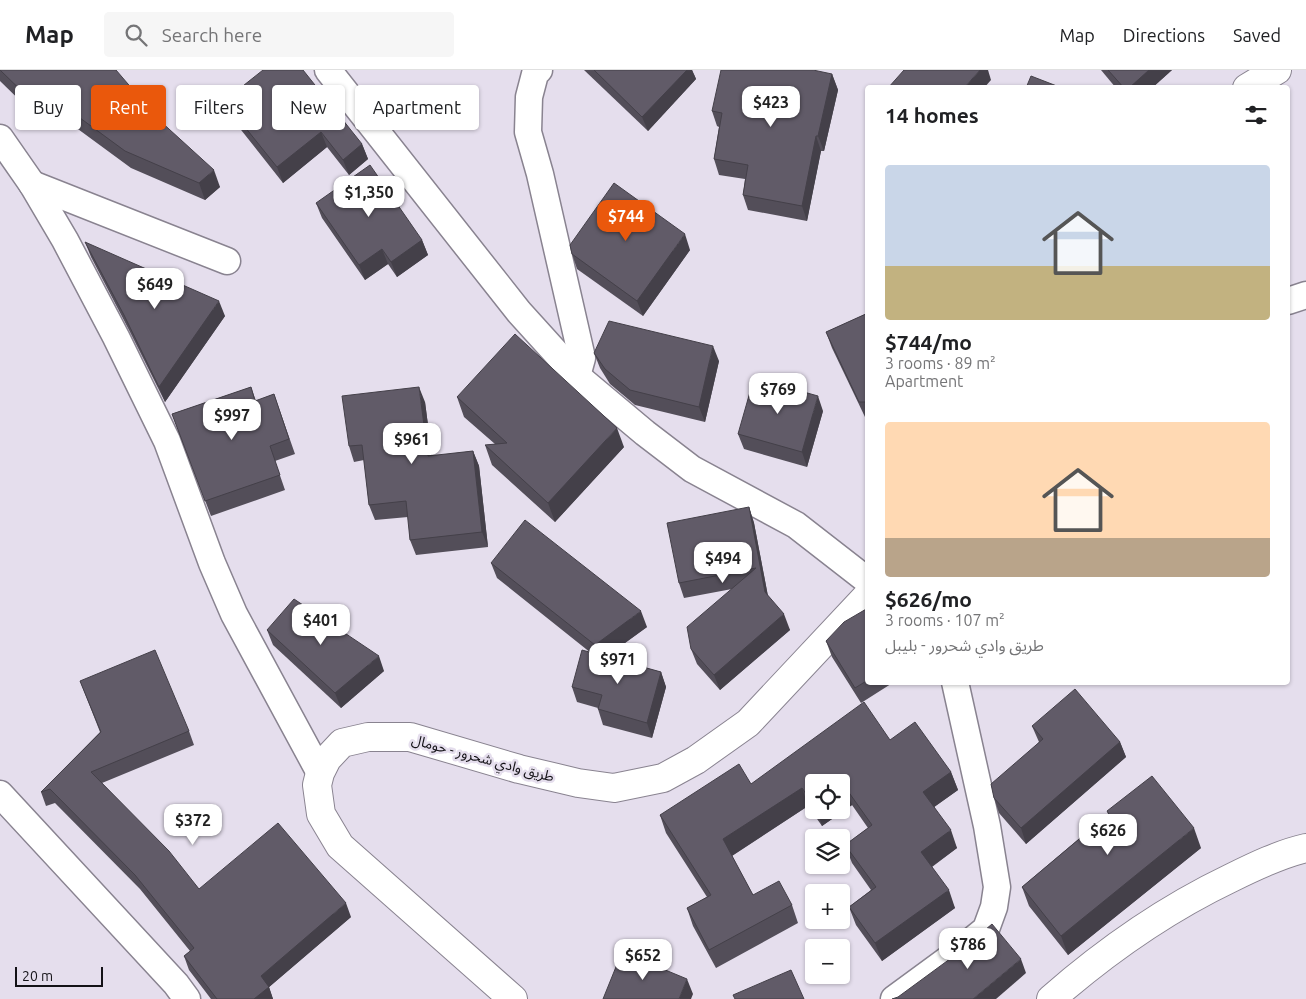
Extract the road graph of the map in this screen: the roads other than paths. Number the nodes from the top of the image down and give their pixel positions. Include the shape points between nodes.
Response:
1 (328, 70) edge
2 (539, 70) edge
3 (1276, 70) edge
4 (1251, 85) edge
5 (0, 138) edge
6 (32, 184) junction
7 (227, 261) dead end
8 (1306, 295) edge
9 (1290, 300) edge
10 (576, 376) junction
11 (865, 579) edge
12 (865, 598) edge
13 (956, 685) edge
14 (320, 773) junction
15 (0, 794) edge
16 (1306, 848) edge
17 (188, 999) edge
18 (513, 999) edge
19 (894, 999) edge
20 (1051, 999) edge

1 - 10 street via 519,312
2 - 10 street via 528,96 528,132 582,358
3 - 4 main road
5 - 6 street
6 - 7 street
6 - 14 street via 116,337 167,441 234,614
8 - 9 street
10 - 11 street via 692,469 796,525
12 - 14 main road, طريق وادي شحرور - حومال via 748,723 696,760 663,778 614,788 578,783 410,737 368,737 342,743 327,759
13 - 19 street via 987,826 996,887 994,907 986,929
14 - 18 main road, طريق وادي شحرور - حومال via 317,785 321,814 340,846
15 - 17 street
16 - 20 main road via 1263,862 1145,925 1088,966

